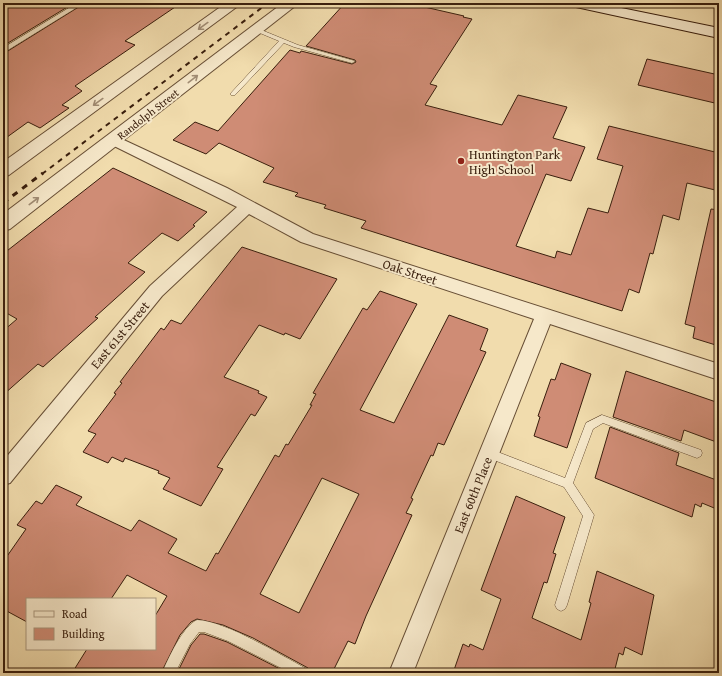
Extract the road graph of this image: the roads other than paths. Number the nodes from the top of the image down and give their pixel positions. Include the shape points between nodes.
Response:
1 (81, 3) edge
2 (235, 3) edge
3 (292, 3) edge
4 (576, 3) edge
5 (257, 30) junction
6 (719, 33) edge
7 (284, 41) junction
8 (3, 51) edge
9 (352, 61) dead end
10 (233, 94) dead end
11 (113, 140) junction
12 (3, 171) edge
13 (248, 206) junction
14 (3, 224) edge
15 (544, 316) junction
16 (719, 372) edge
17 (697, 453) dead end
18 (490, 454) junction
19 (3, 476) edge
20 (568, 484) junction
21 (560, 605) dead end
22 (168, 673) edge
23 (303, 673) edge
24 (401, 673) edge

1 - 8 lane
2 -> 12 street
3 - 5 street, Randolph Street
4 - 6 street
5 - 7 lane
11 -> 5 street, Randolph Street
7 - 9 lane via 314,52
7 - 10 lane
11 - 13 street, Oak Street
14 -> 11 street, Randolph Street
13 - 15 street, Oak Street via 307,238
13 - 19 street, East 61st Street via 156,291
15 - 16 street, Oak Street
15 - 18 street, East 60th Place
17 - 20 lane via 602,419 589,426
18 - 20 lane
18 - 24 street, East 60th Place
20 - 21 lane via 589,515
22 - 23 lane via 197,626 203,625 225,633

